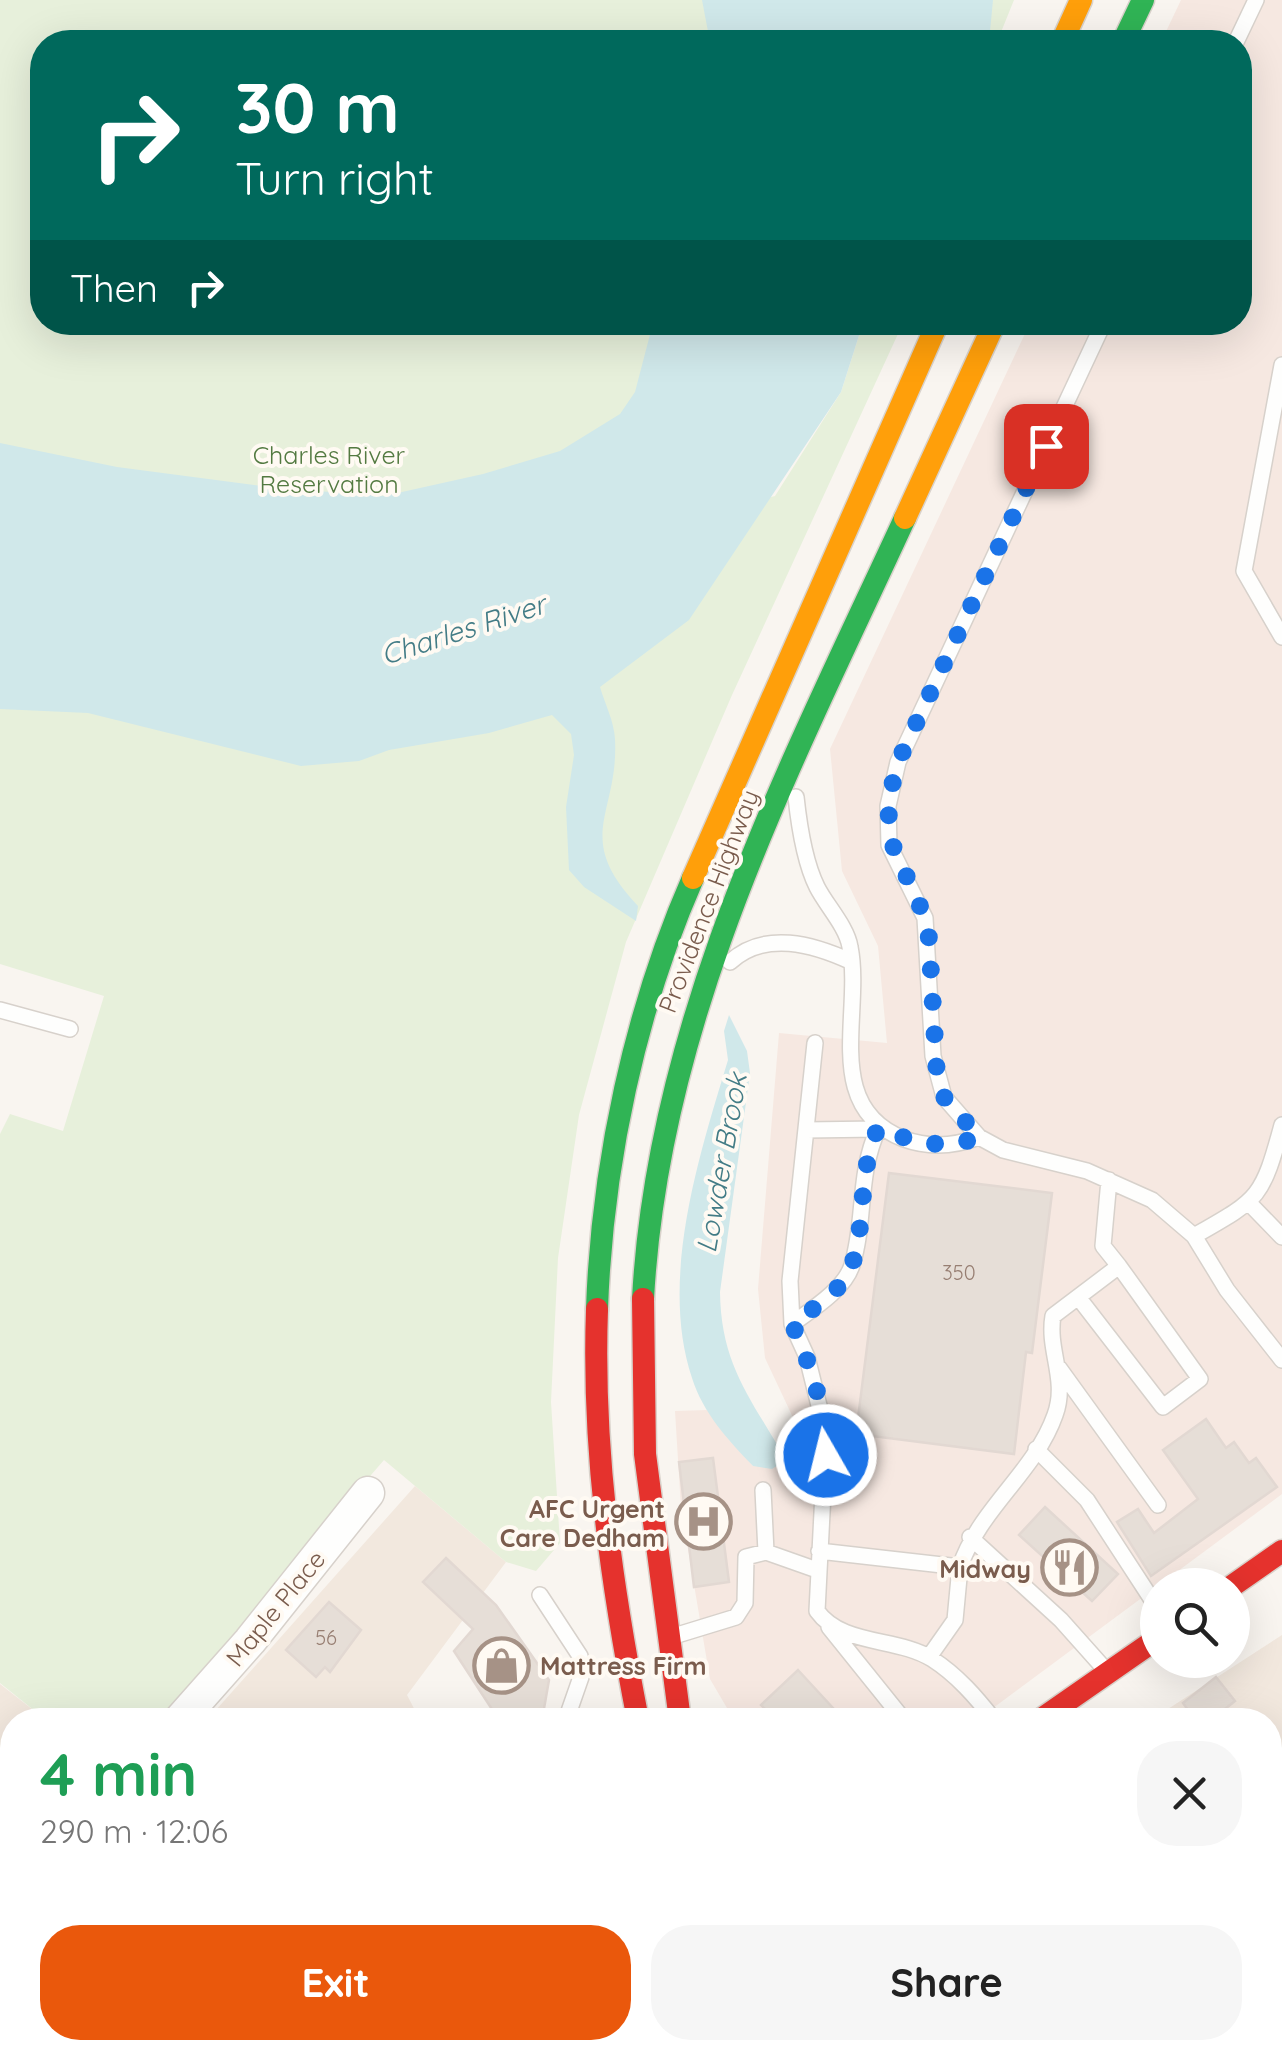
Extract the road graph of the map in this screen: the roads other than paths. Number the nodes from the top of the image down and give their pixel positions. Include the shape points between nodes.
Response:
1 (1081, 0) edge
2 (1143, 0) edge
3 (1256, 0) edge
4 (1067, 30) edge
5 (1129, 30) edge
6 (1242, 30) edge
7 (932, 335) edge
8 (988, 335) edge
9 (1098, 335) edge
10 (1282, 364) edge
11 (1282, 638) edge
12 (793, 763) junction
13 (852, 962) junction
14 (698, 991) junction
15 (0, 1010) edge
16 (70, 1029) dead end
17 (815, 1042) dead end
18 (1282, 1126) edge
19 (878, 1128) junction
20 (806, 1130) junction
21 (979, 1137) junction
22 (1109, 1180) junction
23 (1250, 1204) junction
24 (1194, 1236) junction
25 (1282, 1237) edge
26 (1119, 1266) junction
27 (1078, 1297) junction
28 (792, 1324) junction
29 (1282, 1360) edge
30 (1059, 1368) junction
31 (1036, 1449) junction
32 (763, 1490) dead end
33 (368, 1493) dead end
34 (1158, 1505) dead end
35 (970, 1537) junction
36 (820, 1551) junction
37 (1282, 1551) edge
38 (766, 1552) junction
39 (960, 1567) junction
40 (817, 1570) junction
41 (1250, 1573) edge
42 (1140, 1581) edge
43 (540, 1594) dead end
44 (829, 1627) junction
45 (666, 1638) junction
46 (1140, 1651) edge
47 (929, 1656) junction
48 (1108, 1673) junction
49 (191, 1708) edge
50 (570, 1708) edge
51 (636, 1708) edge
52 (678, 1708) edge
53 (896, 1708) edge
54 (984, 1708) edge
55 (1057, 1708) edge

1 - 4 main road
2 - 5 main road
3 - 6 lane
7 - 51 main road, Providence Highway via 686,898 651,992 625,1091 602,1240 595,1391 605,1531
8 - 12 main road, Providence Highway
9 - 21 lane via 898,762 888,806 890,845 929,938 937,1076 944,1097
10 - 11 lane via 1244,571
12 - 13 lane via 814,882 850,943
12 - 14 main road, Providence Highway
13 - 14 lane via 793,943 762,943
13 - 19 lane via 850,1053 857,1094
14 - 45 main road, Providence Highway via 660,1138 640,1336 646,1485
15 - 16 lane
17 - 20 lane
18 - 23 lane via 1269,1174
19 - 20 lane
19 - 21 lane via 913,1142 955,1146
19 - 28 lane via 864,1160 852,1268 824,1301
20 - 28 lane via 790,1281
21 - 22 lane
22 - 24 lane via 1152,1200
22 - 26 lane via 1104,1246
23 - 24 lane
23 - 25 lane
24 - 29 lane
26 - 27 lane
26 - 27 lane via 1200,1379 1163,1406
27 - 30 lane via 1053,1316 1049,1340
28 - 36 lane via 826,1434
30 - 31 lane via 1055,1417
30 - 34 lane
31 - 35 lane
31 - 42 lane via 1087,1500
32 - 38 lane
33 - 49 street, Maple Place
35 - 39 lane
35 - 48 lane
36 - 39 lane
36 - 40 lane
37 - 41 main road
38 - 40 lane
38 - 45 lane via 746,1557 745,1603 736,1618
39 - 47 lane via 955,1620
40 - 44 lane via 818,1611
43 - 50 lane via 580,1656
44 - 47 lane
44 - 53 lane
45 - 52 main road, Providence Highway
46 - 48 main road
47 - 54 lane
48 - 55 main road

